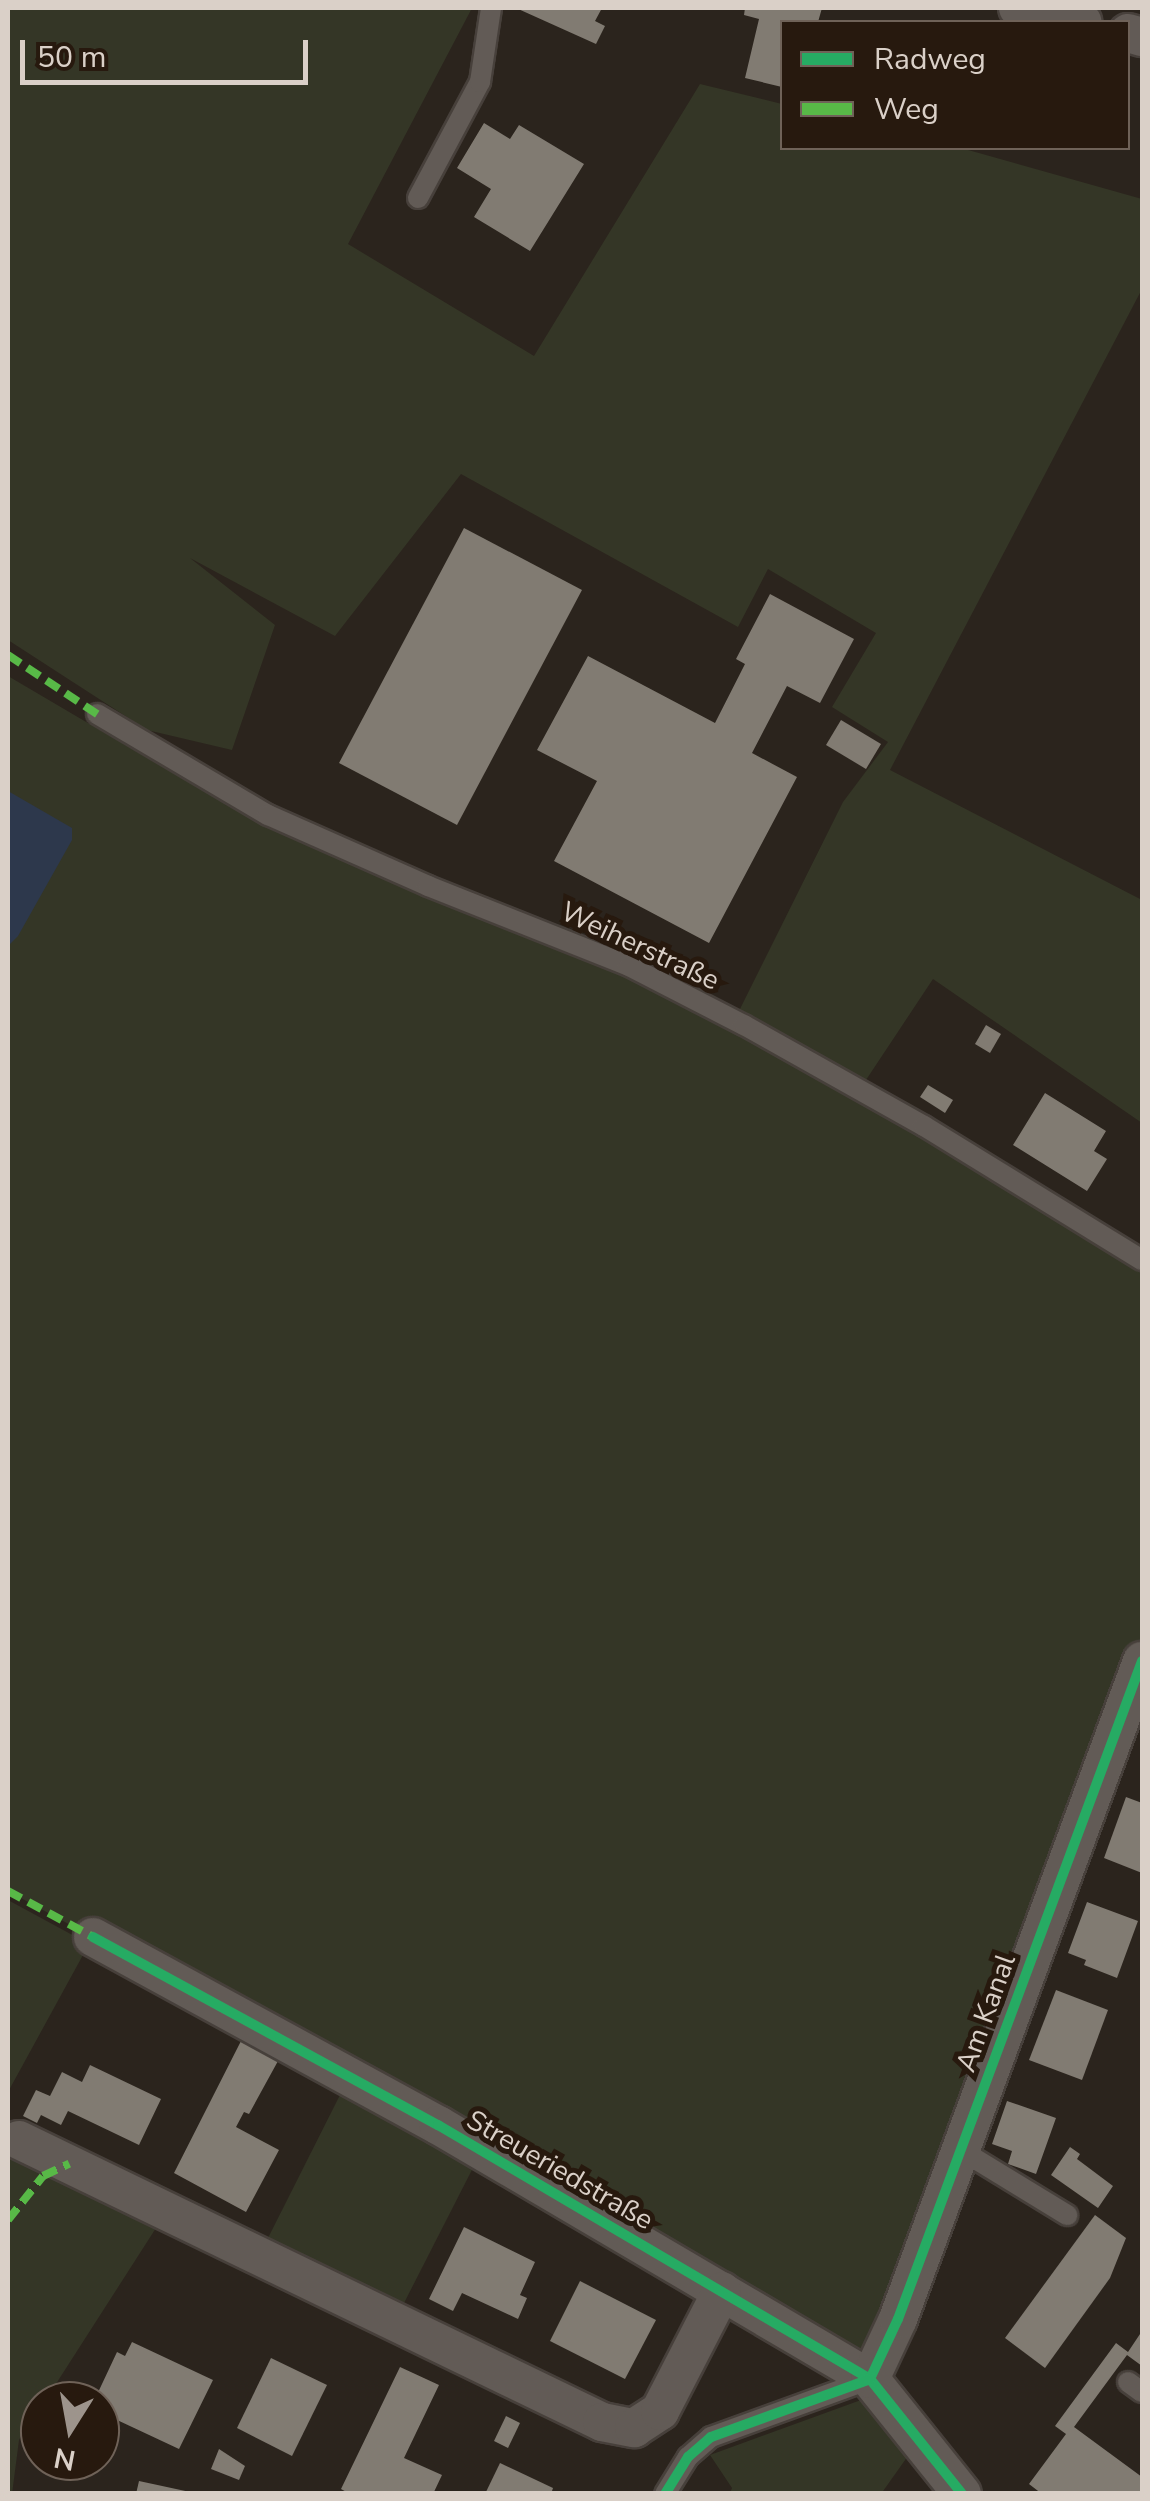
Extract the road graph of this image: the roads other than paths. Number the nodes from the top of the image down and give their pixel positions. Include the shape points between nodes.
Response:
1 (490, 8) edge
2 (1030, 9) edge
3 (1074, 20) edge
4 (418, 198) dead end
5 (97, 714) dead end
6 (1142, 1260) edge
7 (1142, 1662) edge
8 (93, 1937) dead end
9 (19, 2140) dead end
10 (960, 2149) junction
11 (1066, 2215) dead end
12 (722, 2290) junction
13 (870, 2379) junction
14 (665, 2494) edge
15 (962, 2494) edge

1 - 4 lane via 480,82
2 - 3 street
5 - 6 lane, Weiherstraße via 268,815 629,966 744,1025
7 - 10 street, Am Kanal
8 - 12 street, Streueriedstraße
9 - 12 street via 602,2422 634,2428 660,2411
10 - 11 lane
10 - 13 street, Am Kanal
12 - 13 street, Streueriedstraße
13 - 14 lane via 711,2436
13 - 15 street, Streueriedstraße

